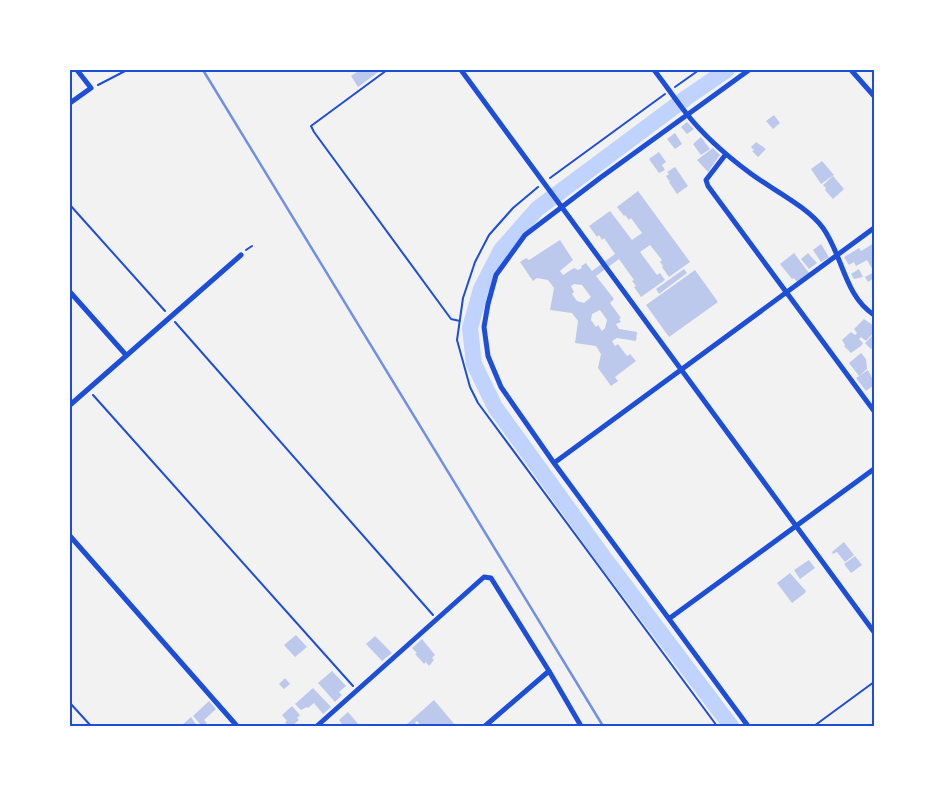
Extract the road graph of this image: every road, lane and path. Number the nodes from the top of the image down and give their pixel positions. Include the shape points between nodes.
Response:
1 (77, 70) edge
2 (127, 70) edge
3 (387, 70) edge
4 (461, 70) edge
5 (654, 70) edge
6 (699, 70) edge
7 (749, 70) edge
8 (852, 70) edge
9 (91, 88) junction
10 (670, 92) junction
11 (874, 96) edge
12 (70, 103) edge
13 (686, 114) junction
14 (726, 154) junction
15 (543, 184) junction
16 (70, 205) edge
17 (559, 206) junction
18 (874, 228) edge
19 (241, 255) dead end
20 (838, 255) junction
21 (70, 292) edge
22 (787, 292) junction
23 (874, 315) edge
24 (170, 317) junction
25 (460, 321) junction
26 (126, 355) junction
27 (681, 370) junction
28 (88, 389) junction
29 (70, 405) edge
30 (874, 411) edge
31 (554, 463) junction
32 (874, 469) edge
33 (795, 525) junction
34 (70, 536) edge
35 (670, 618) junction
36 (437, 619) junction
37 (874, 632) edge
38 (548, 671) junction
39 (874, 682) edge
40 (357, 690) junction
41 (70, 703) edge
42 (91, 726) edge
43 (237, 726) edge
44 (317, 726) edge
45 (486, 726) edge
46 (581, 726) edge
47 (717, 726) edge
48 (748, 726) edge
49 (814, 726) edge

1 - 9 street
2 - 9 path
3 - 25 path via 311,126 451,319
4 - 15 street
5 - 10 street
6 - 10 path
7 - 13 street
8 - 11 street
9 - 12 street
10 - 13 street
10 - 15 path
13 - 14 street
13 - 17 street
14 - 20 street via 811,215 823,227
14 - 22 street via 706,180 708,186
15 - 17 street
15 - 25 path via 513,208 489,235 475,262 463,298
16 - 24 path
17 - 27 street
17 - 31 street via 525,236 496,275 484,327 488,356 501,387
18 - 20 street
19 - 24 street
20 - 22 street
20 - 23 street via 858,302
21 - 26 street
22 - 27 street
22 - 30 street
24 - 26 street
24 - 36 path
25 - 47 path via 457,340 470,387 478,403
26 - 28 street
27 - 31 street
27 - 33 street
28 - 29 street
28 - 40 path
31 - 35 street
32 - 33 street
33 - 35 street
33 - 37 street
34 - 43 street
35 - 48 street
36 - 38 street via 484,577 491,578
36 - 40 street
38 - 45 street
38 - 46 street
39 - 49 path
40 - 44 street
41 - 42 path

